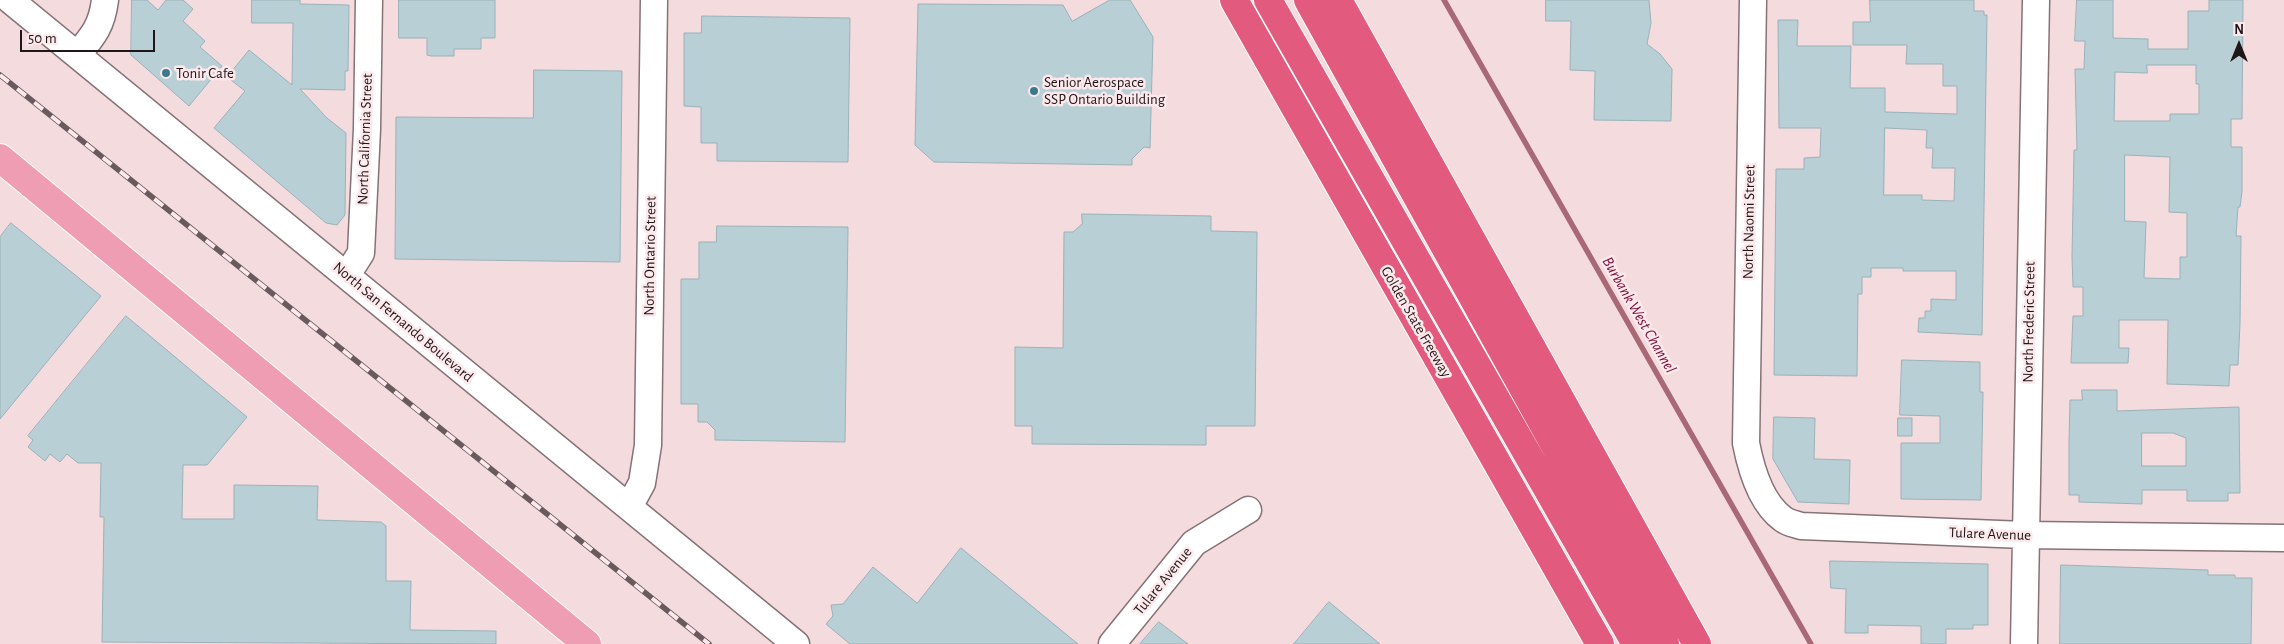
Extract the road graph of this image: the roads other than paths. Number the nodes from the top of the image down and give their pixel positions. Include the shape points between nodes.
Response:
1 (10, 0) edge
2 (106, 0) edge
3 (369, 0) edge
4 (654, 0) edge
5 (1234, 0) edge
6 (1268, 0) edge
7 (1308, 0) edge
8 (1338, 0) edge
9 (1753, 0) edge
10 (2036, 0) edge
11 (78, 54) junction
12 (0, 158) edge
13 (347, 275) junction
14 (1746, 443) joint
15 (629, 508) junction
16 (1248, 510) dead end
17 (2024, 535) junction
18 (2284, 538) edge
19 (1696, 639) edge
20 (587, 644) edge
21 (796, 644) edge
22 (1112, 644) edge
23 (1600, 644) edge
24 (1636, 644) edge
25 (1665, 644) edge
26 (2024, 644) edge

1 - 11 street, North San Fernando Boulevard
2 - 11 street via 97,32
3 - 13 street, North California Street via 361,253
4 - 15 street, North Ontario Street via 648,445 642,483
5 - 23 highway, Golden State Freeway
6 - 24 highway
7 - 25 highway
8 - 19 highway
9 - 14 street, North Naomi Street
10 - 17 street, North Frederic Street
11 - 13 street, North San Fernando Boulevard
12 - 20 main road
13 - 15 street, North San Fernando Boulevard
14 - 17 street, Tulare Avenue via 1750,465 1772,508 1784,520 1801,526
15 - 21 street, North San Fernando Boulevard
16 - 22 street, Tulare Avenue via 1194,543
17 - 18 street, Tulare Avenue
17 - 26 street, North Frederic Street

